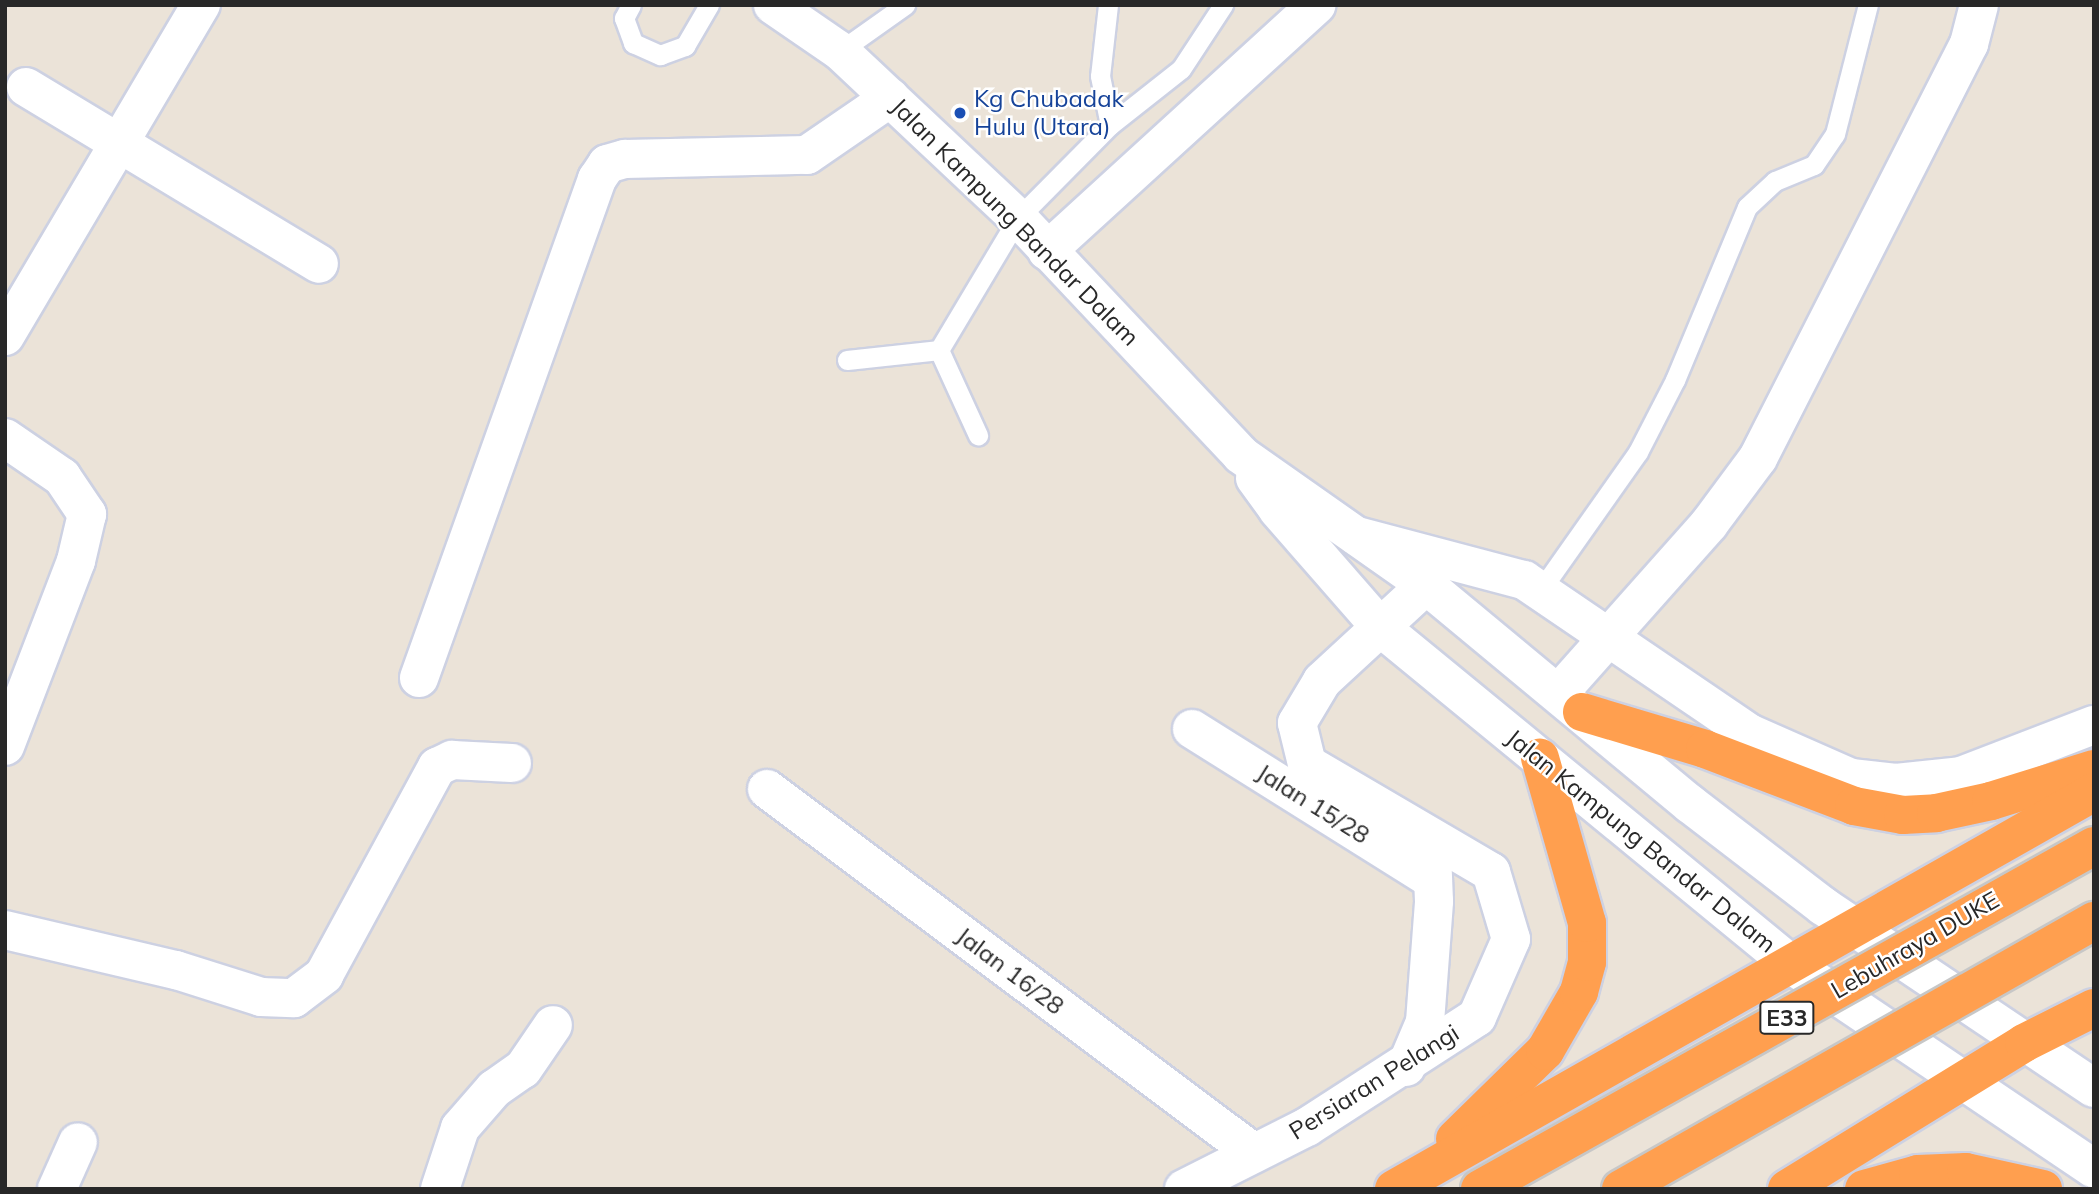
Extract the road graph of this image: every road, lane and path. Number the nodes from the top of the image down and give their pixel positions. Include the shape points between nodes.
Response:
1 (201, 5) edge
2 (631, 5) edge
3 (709, 5) edge
4 (773, 5) edge
5 (905, 5) edge
6 (1108, 5) edge
7 (1223, 5) edge
8 (1316, 5) edge
9 (1868, 5) edge
10 (1979, 5) edge
11 (840, 51) junction
12 (26, 87) dead end
13 (890, 97) junction
14 (1110, 125) junction
15 (119, 141) junction
16 (1018, 218) junction
17 (1047, 251) junction
18 (318, 264) dead end
19 (5, 336) edge
20 (939, 350) junction
21 (847, 360) dead end
22 (978, 435) dead end
23 (5, 438) edge
24 (1241, 456) junction
25 (1355, 535) junction
26 (1426, 585) junction
27 (1539, 591) junction
28 (1380, 627) junction
29 (1609, 638) junction
30 (419, 678) dead end
31 (1570, 703) junction
32 (2094, 726) edge
33 (1192, 729) dead end
34 (5, 746) edge
35 (1540, 758) junction
36 (512, 763) dead end
37 (2094, 769) edge
38 (767, 789) dead end
39 (2094, 792) edge
40 (1431, 839) junction
41 (2094, 846) edge
42 (1433, 880) junction
43 (2094, 921) edge
44 (1856, 929) junction
45 (5, 930) edge
46 (1792, 965) junction
47 (2094, 1009) edge
48 (553, 1025) dead end
49 (2024, 1043) junction
50 (1406, 1067) junction
51 (1965, 1082) junction
52 (2094, 1088) edge
53 (78, 1142) dead end
54 (1254, 1153) junction
55 (2094, 1169) edge
56 (1397, 1187) edge
57 (57, 1189) edge
58 (440, 1189) edge
59 (1184, 1189) edge
60 (1480, 1189) edge
61 (1621, 1189) edge
62 (1787, 1189) edge
63 (1864, 1189) edge
64 (2043, 1189) edge

1 - 15 street
2 - 3 lane via 624,18 633,43 660,55 685,46
4 - 11 street, Jalan Kampung Bandar Dalam
5 - 11 lane
6 - 14 lane via 1100,76
7 - 14 lane via 1181,69
8 - 17 street
9 - 27 lane via 1835,134 1814,165 1775,181 1747,207 1675,380 1638,452
10 - 29 street via 1969,44 1758,458 1709,524
11 - 13 street, Jalan Kampung Bandar Dalam
12 - 15 street
13 - 16 street, Jalan Kampung Bandar Dalam
13 - 30 street via 807,155 625,159 607,164 597,179
14 - 16 lane
15 - 18 street
15 - 19 street
16 - 17 street, Jalan Kampung Bandar Dalam
16 - 20 lane
17 - 24 street, Jalan Kampung Bandar Dalam
20 - 21 lane
20 - 22 lane
23 - 34 street via 62,477 87,514 76,561
24 - 25 street, Jalan Kampung Bandar Dalam
24 - 28 street, Jalan Kampung Bandar Dalam via 1278,510
25 - 26 street, Jalan Kampung Bandar Dalam
25 - 27 street via 1524,580
26 - 28 street, Persiaran Pelangi
26 - 31 street, Jalan Kampung Bandar Dalam
27 - 29 street
28 - 35 street, Jalan Kampung Bandar Dalam
28 - 40 street, Persiaran Pelangi via 1322,681 1297,723 1307,764
29 - 31 street
29 - 32 street via 1751,734 1851,778 1896,783 1961,776
31 - 37 highway via 1854,806 1903,815 1980,803
31 - 44 street, Jalan Kampung Bandar Dalam via 1690,804
33 - 42 street, Jalan 15/28
35 - 46 street, Jalan Kampung Bandar Dalam
35 - 56 highway via 1587,923 1587,961 1580,992 1545,1051 1520,1080
36 - 45 street via 452,760 437,767 324,975 294,998 261,997 176,970
38 - 54 street, Jalan 16/28
39 - 44 highway
40 - 42 street
40 - 50 street, Persiaran Pelangi via 1491,872 1511,939 1477,1017
41 - 60 highway, Lebuhraya DUKE / E33, bridge
42 - 50 street via 1425,1021
43 - 61 highway, E33, bridge
44 - 46 highway
44 - 49 street, Jalan Kampung Bandar Dalam
46 - 51 street, Jalan Kampung Bandar Dalam
46 - 56 highway
47 - 49 highway
48 - 58 street via 523,1069 494,1089 460,1128
49 - 51 highway
49 - 52 street, Jalan Kampung Bandar Dalam
50 - 54 street, Persiaran Pelangi
51 - 55 street, Jalan Kampung Bandar Dalam
51 - 62 highway
53 - 57 street
54 - 59 street, Persiaran Pelangi
63 - 64 highway via 1918,1174 1966,1172

